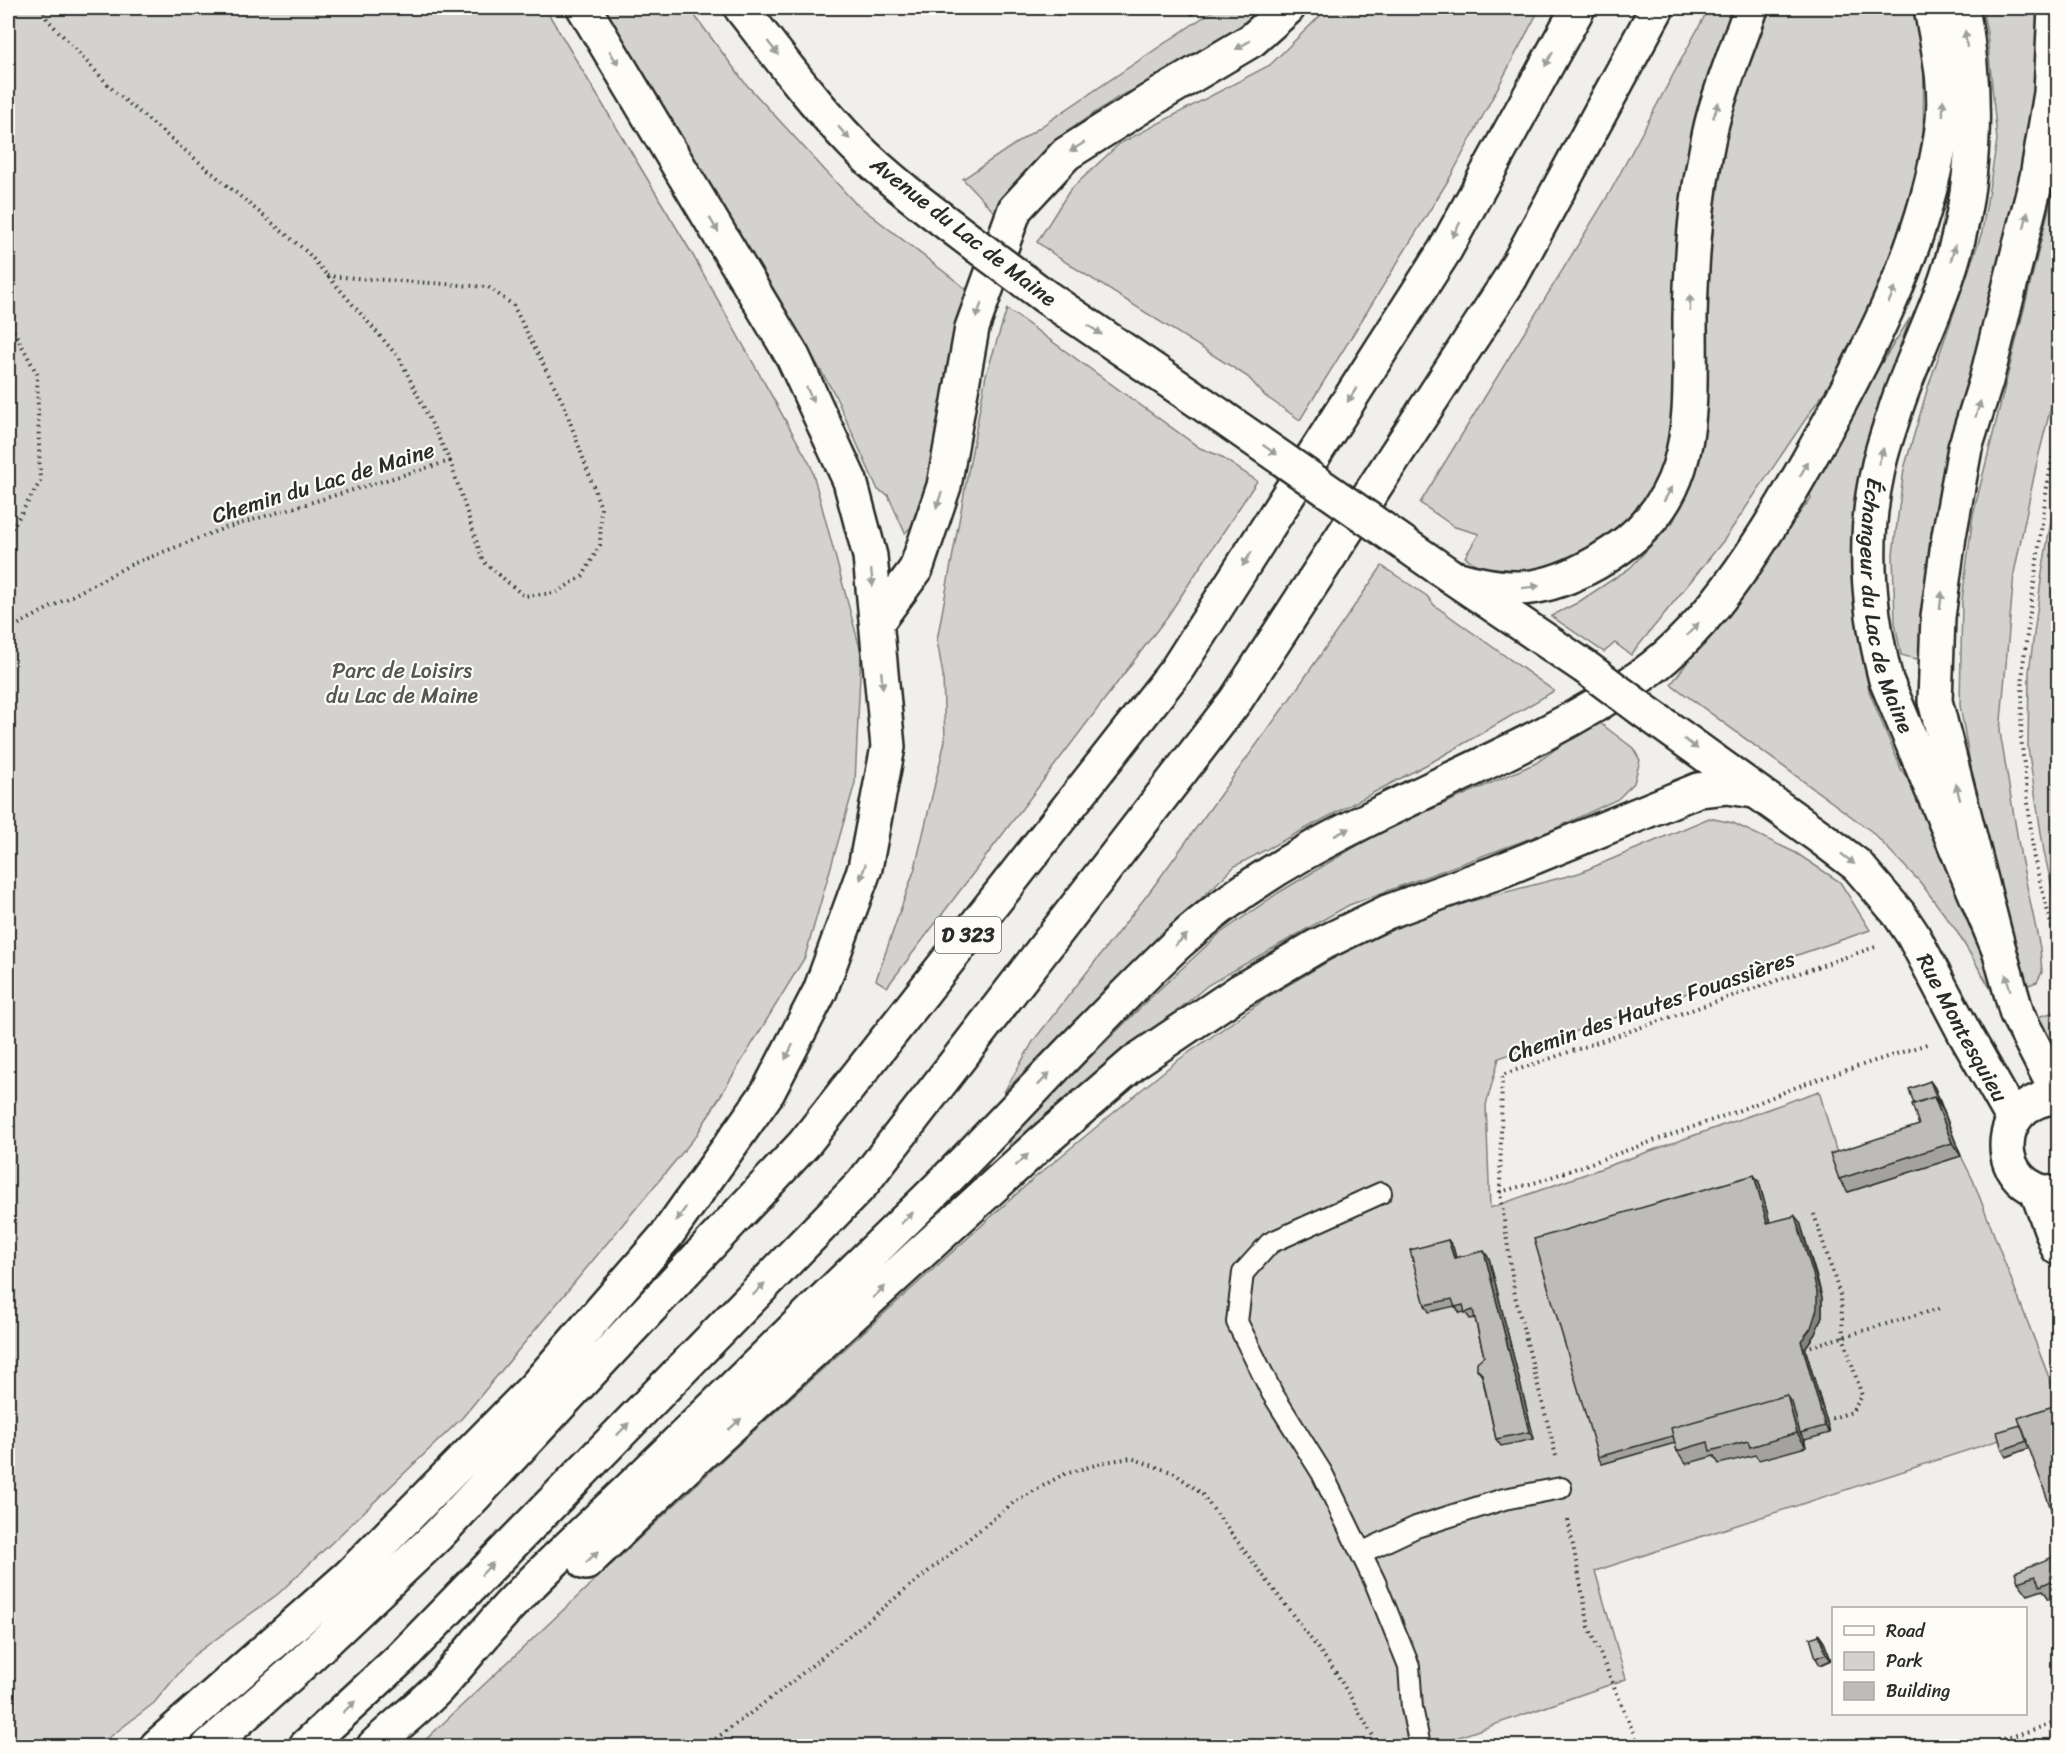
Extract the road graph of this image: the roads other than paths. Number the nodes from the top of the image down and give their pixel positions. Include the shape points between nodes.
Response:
1 (584, 8) edge
2 (741, 8) edge
3 (1288, 8) edge
4 (1578, 8) edge
5 (1657, 8) edge
6 (1751, 8) edge
7 (1931, 8) edge
8 (1962, 8) edge
9 (2055, 8) edge
10 (1452, 577) junction
11 (877, 622) junction
12 (1585, 667) joint
13 (1754, 791) junction
14 (1999, 950) junction
15 (2058, 1096) edge
16 (2014, 1120) junction
17 (2048, 1192) edge
18 (1381, 1193) dead end
19 (2058, 1248) edge
20 (1562, 1488) dead end
21 (1361, 1553) junction
22 (436, 1690) junction
23 (157, 1746) edge
24 (209, 1746) edge
25 (306, 1746) edge
26 (374, 1746) edge
27 (1420, 1746) edge

1 -> 11 main road via 793,357 850,481 870,556
2 -> 10 main road, Avenue du Lac de Maine, bridge via 854,145 908,193 1046,297
3 -> 11 main road via 1252,40 1065,154 1015,209 972,328 944,486 916,569
4 -> 24 main road, D 323 via 1445,250 1177,669 812,1135 437,1536
25 -> 5 main road, D 323 via 399,1660 870,1174 1236,700 1510,279
10 -> 6 main road via 1497,588 1521,588 1574,575 1631,540 1655,515 1672,489 1686,448 1690,292 1700,186 1713,120
22 -> 7 main road via 509,1606 985,1142 1184,937 1267,874 1317,845 1583,713 1664,659 1703,619 1788,498 1842,401 1899,280 1919,227 1929,195 1944,111 1942,70
14 -> 8 main road, Échangeur du Lac de Maine via 1886,680 1875,640 1870,597 1870,529 1878,467 1896,406 1947,276 1968,179 1973,135
14 -> 9 main road via 1935,701 1938,617 1965,448 1986,381 2037,177 2050,93
10 - 12 main road, Avenue du Lac de Maine
11 -> 23 main road via 888,747 865,868 820,991 768,1092 666,1236 535,1387 349,1576
12 -> 13 main road, Rue Montesquieu, bridge
13 -> 16 main road, Rue Montesquieu via 1857,865 1899,914
22 -> 13 main road via 523,1622 684,1469 1041,1143 1145,1055 1240,991 1317,946 1387,912 1495,873 1698,790 1727,787
15 -> 14 main road via 2017,1014
15 - 16 main road via 2033,1102
16 - 17 main road via 2006,1143 2010,1161 2026,1185
17 - 19 main road
18 - 21 lane via 1270,1243 1243,1273 1237,1322 1272,1393 1322,1473
20 - 21 lane via 1504,1499 1416,1527
21 - 27 lane via 1409,1666
22 - 26 main road

